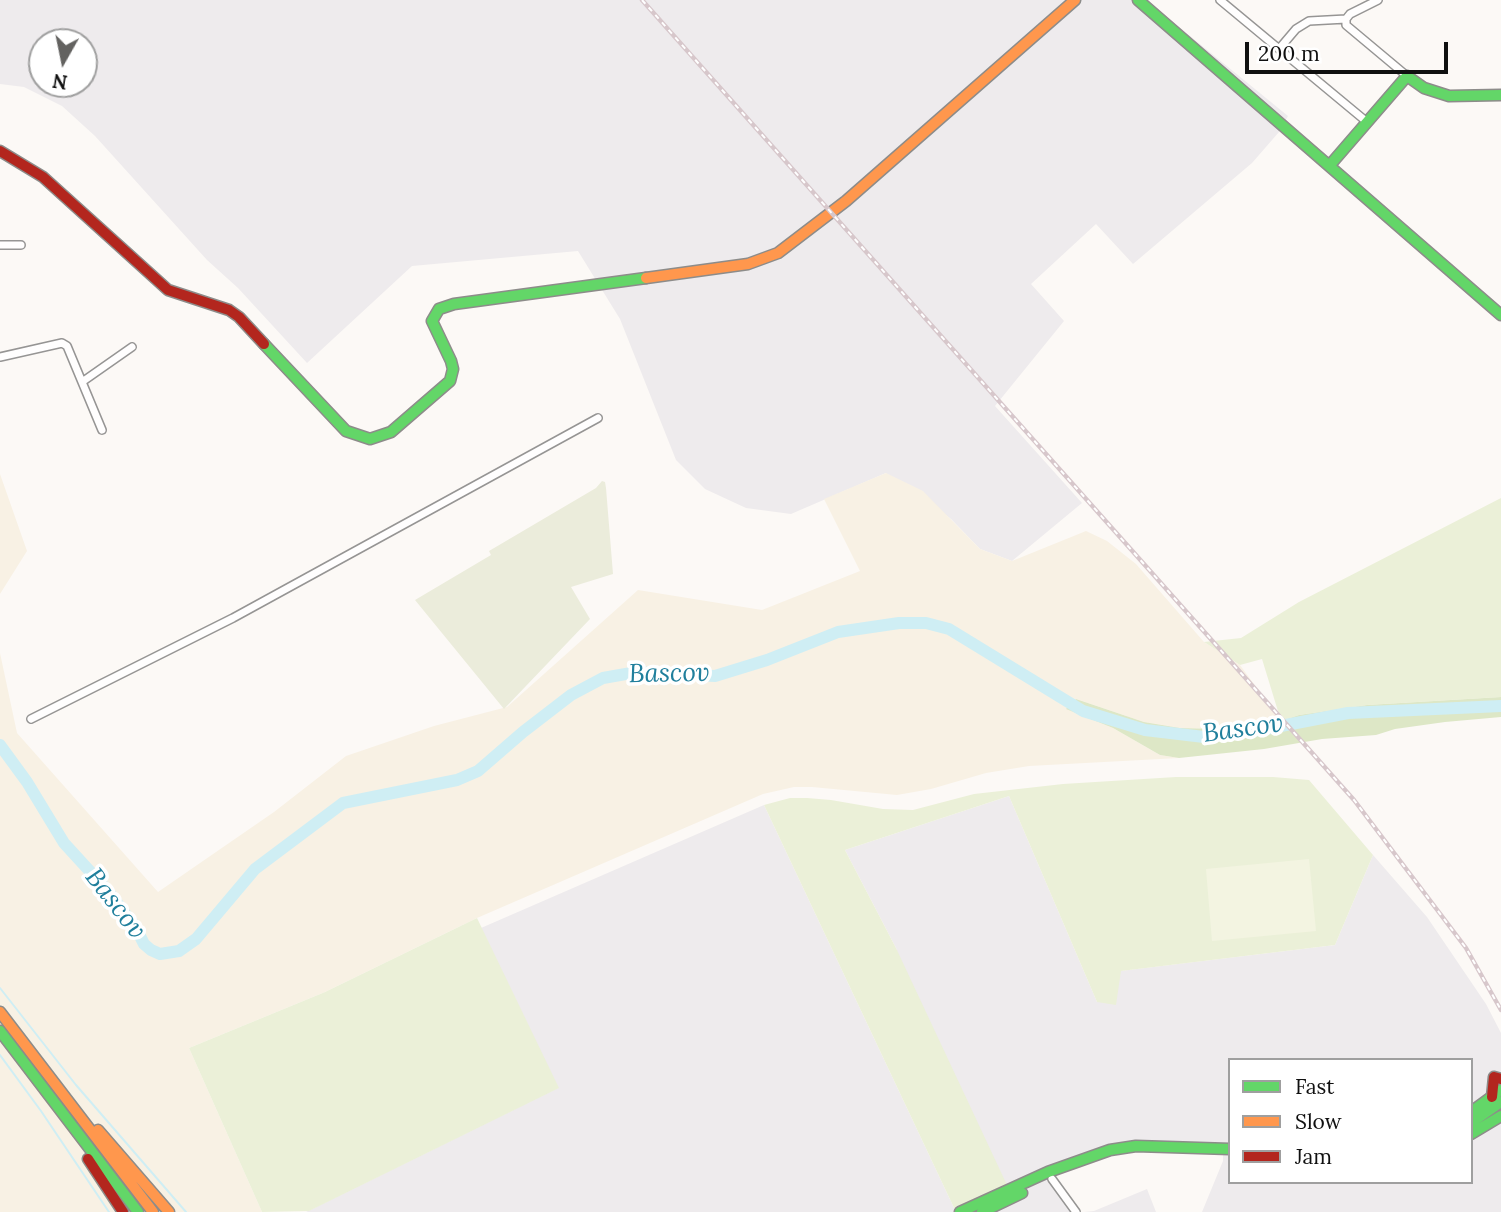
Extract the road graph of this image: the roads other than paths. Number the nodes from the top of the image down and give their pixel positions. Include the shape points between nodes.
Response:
1 (1075, 0) edge
2 (1220, 0) edge
3 (1378, 0) edge
4 (1141, 1) edge
5 (1346, 19) junction
6 (1279, 49) junction
7 (1407, 76) junction
8 (1501, 95) edge
9 (1367, 122) junction
10 (0, 151) edge
11 (1330, 165) junction
12 (0, 245) edge
13 (21, 245) dead end
14 (1501, 315) edge
15 (132, 347) dead end
16 (0, 357) edge
17 (82, 382) junction
18 (598, 418) dead end
19 (102, 430) dead end
20 (31, 719) dead end
21 (0, 1012) edge
22 (0, 1031) edge
23 (1501, 1079) edge
24 (60, 1090) junction
25 (49, 1096) junction
26 (1498, 1096) edge
27 (1473, 1111) edge
28 (1501, 1116) edge
29 (1473, 1121) edge
30 (1473, 1133) edge
31 (1146, 1148) junction
32 (1228, 1149) edge
33 (1052, 1179) junction
34 (123, 1212) edge
35 (138, 1212) edge
36 (153, 1212) edge
37 (169, 1212) edge
38 (960, 1212) edge
39 (982, 1212) edge
40 (1076, 1212) edge

1 - 10 main road via 846,201 778,253 748,264 439,309 432,321 451,361 450,381 391,432 370,439 346,430 239,317 168,290 43,177
2 - 6 street
3 - 5 street
4 - 11 main road
5 - 6 street via 1309,21
5 - 7 street via 1346,25
6 - 9 street
7 - 8 main road via 1424,88 1449,96
7 - 9 main road
9 - 11 main road
11 - 14 main road
12 - 13 street
15 - 17 street
16 - 17 street via 62,343
17 - 19 street
18 - 20 street via 233,618
21 - 24 main road
22 - 25 main road
23 - 26 main road via 1494,1077
24 - 36 main road
24 - 37 main road
25 - 34 main road
25 - 35 main road
26 - 27 main road
26 - 29 main road
28 - 30 main road
31 - 32 main road
31 - 33 main road
31 - 38 main road via 1126,1146 1098,1153
33 - 39 main road
33 - 40 street

